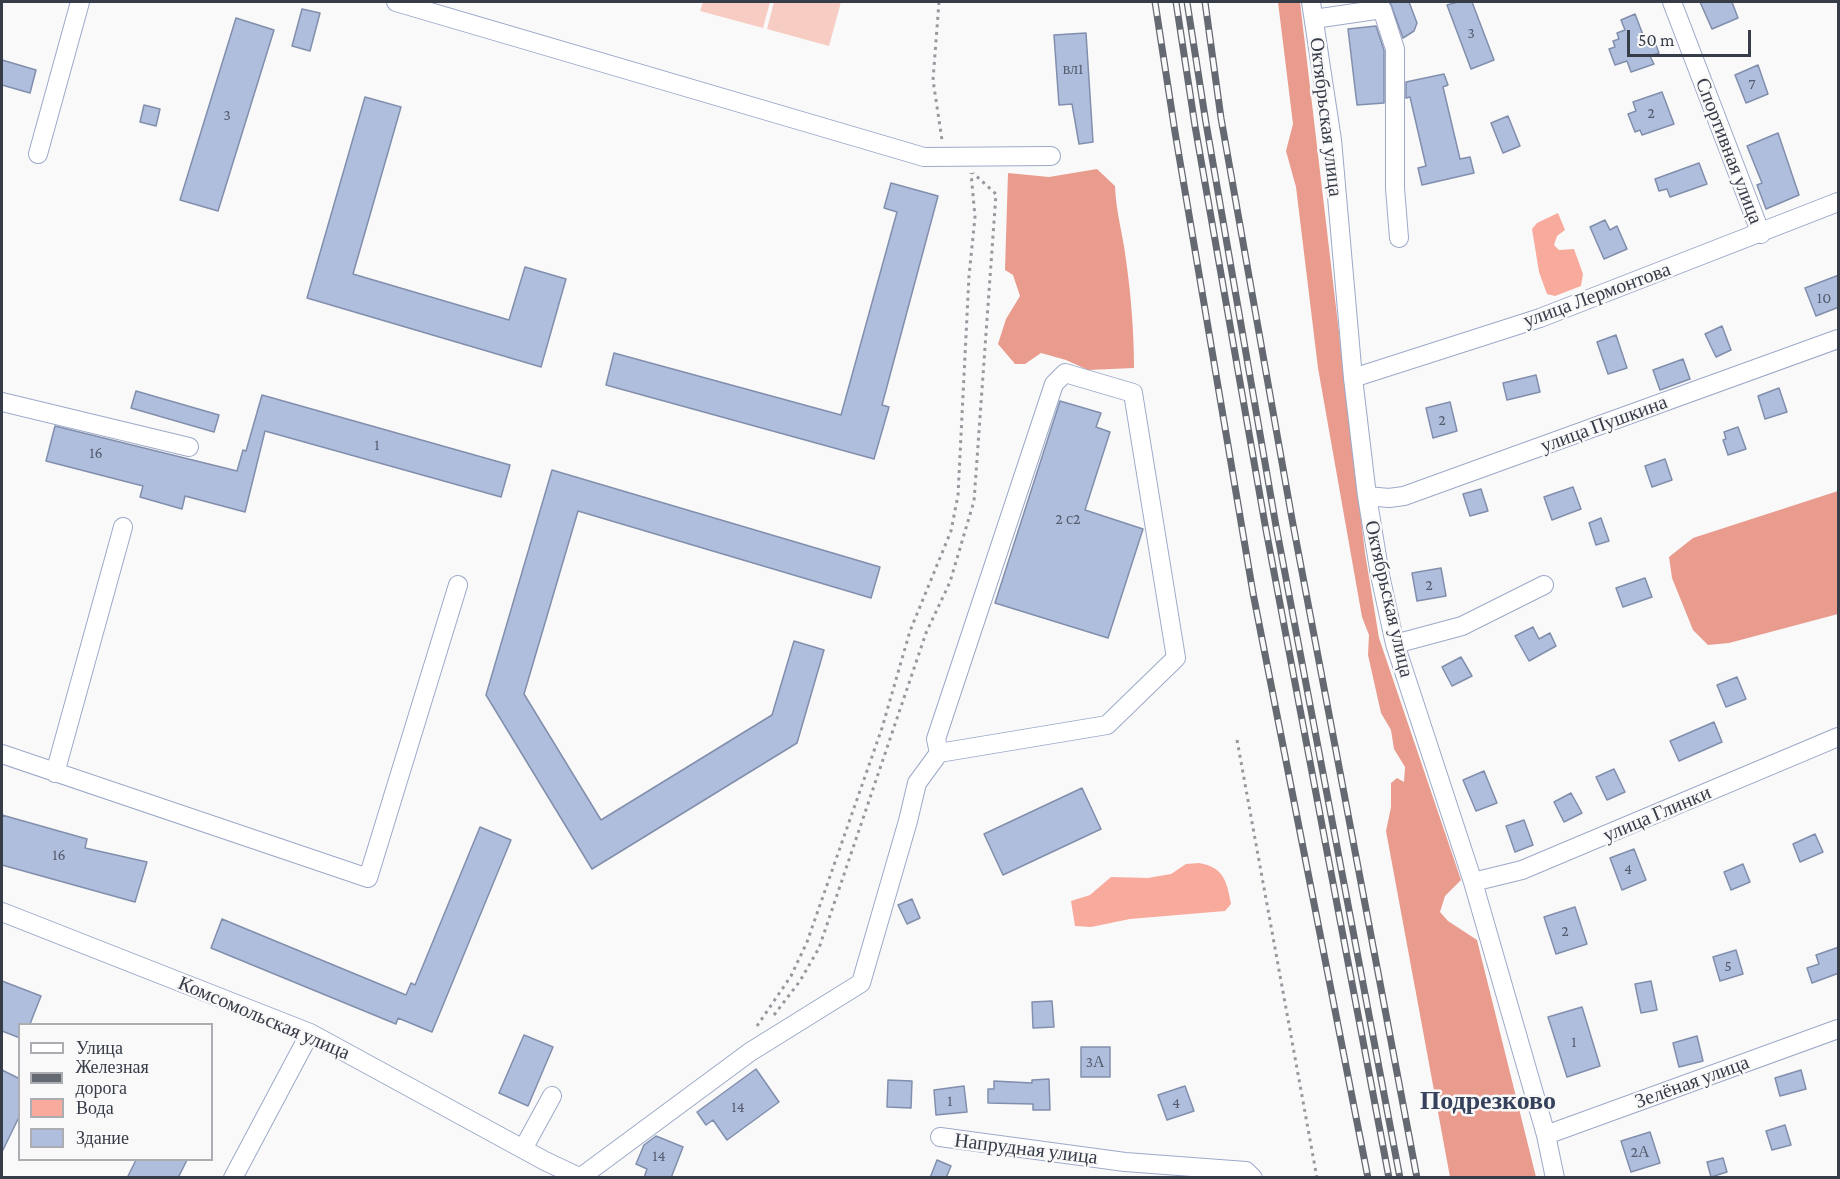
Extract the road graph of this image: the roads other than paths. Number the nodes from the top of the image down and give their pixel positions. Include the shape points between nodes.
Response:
1 (80, 2) edge
2 (396, 2) edge
3 (1672, 2) edge
4 (1312, 10) edge
5 (38, 153) dead end
6 (1051, 156) dead end
7 (1839, 202) edge
8 (1761, 234) junction
9 (1399, 238) dead end
10 (1839, 339) edge
11 (1353, 378) junction
12 (2, 402) edge
13 (189, 447) dead end
14 (1367, 495) junction
15 (123, 527) dead end
16 (458, 585) dead end
17 (1544, 585) dead end
18 (1395, 644) junction
19 (1839, 738) edge
20 (939, 753) junction
21 (2, 754) edge
22 (55, 772) junction
23 (1473, 882) junction
24 (2, 912) edge
25 (1839, 1029) edge
26 (310, 1033) junction
27 (552, 1096) dead end
28 (1546, 1135) junction
29 (940, 1137) dead end
30 (523, 1149) junction
31 (550, 1172) edge
32 (233, 1178) edge
33 (581, 1178) edge
34 (1253, 1178) edge
35 (1555, 1178) edge

1 - 5 street
2 - 6 street via 924,157
3 - 8 street, Спортивная улица
4 - 9 street via 1382,9 1395,49
4 - 11 street, Октябрьская улица via 1332,140
7 - 8 street, улица Лермонтова
8 - 11 street, улица Лермонтова via 1540,318
10 - 14 street, улица Пушкина via 1404,496
11 - 14 street, Октябрьская улица
12 - 13 street
14 - 18 street, Октябрьская улица
15 - 22 street
16 - 22 street via 368,878
17 - 18 street via 1462,626
18 - 23 street, Октябрьская улица
19 - 23 street, улица Глинки via 1522,870
20 - 20 street via 1107,725 1176,658 1133,393 1065,373 1054,384 936,739
20 - 33 street via 917,783 861,983 750,1052
21 - 22 street
23 - 28 street, Октябрьская улица
24 - 26 street, Комсомольская улица
25 - 28 street, Зелёная улица
26 - 30 street, Комсомольская улица
26 - 32 street
27 - 30 street
28 - 35 street, Октябрьская улица
29 - 34 street, Напрудная улица via 1125,1162 1246,1171
30 - 31 street, Комсомольская улица
31 - 33 street, Комсомольская улица

